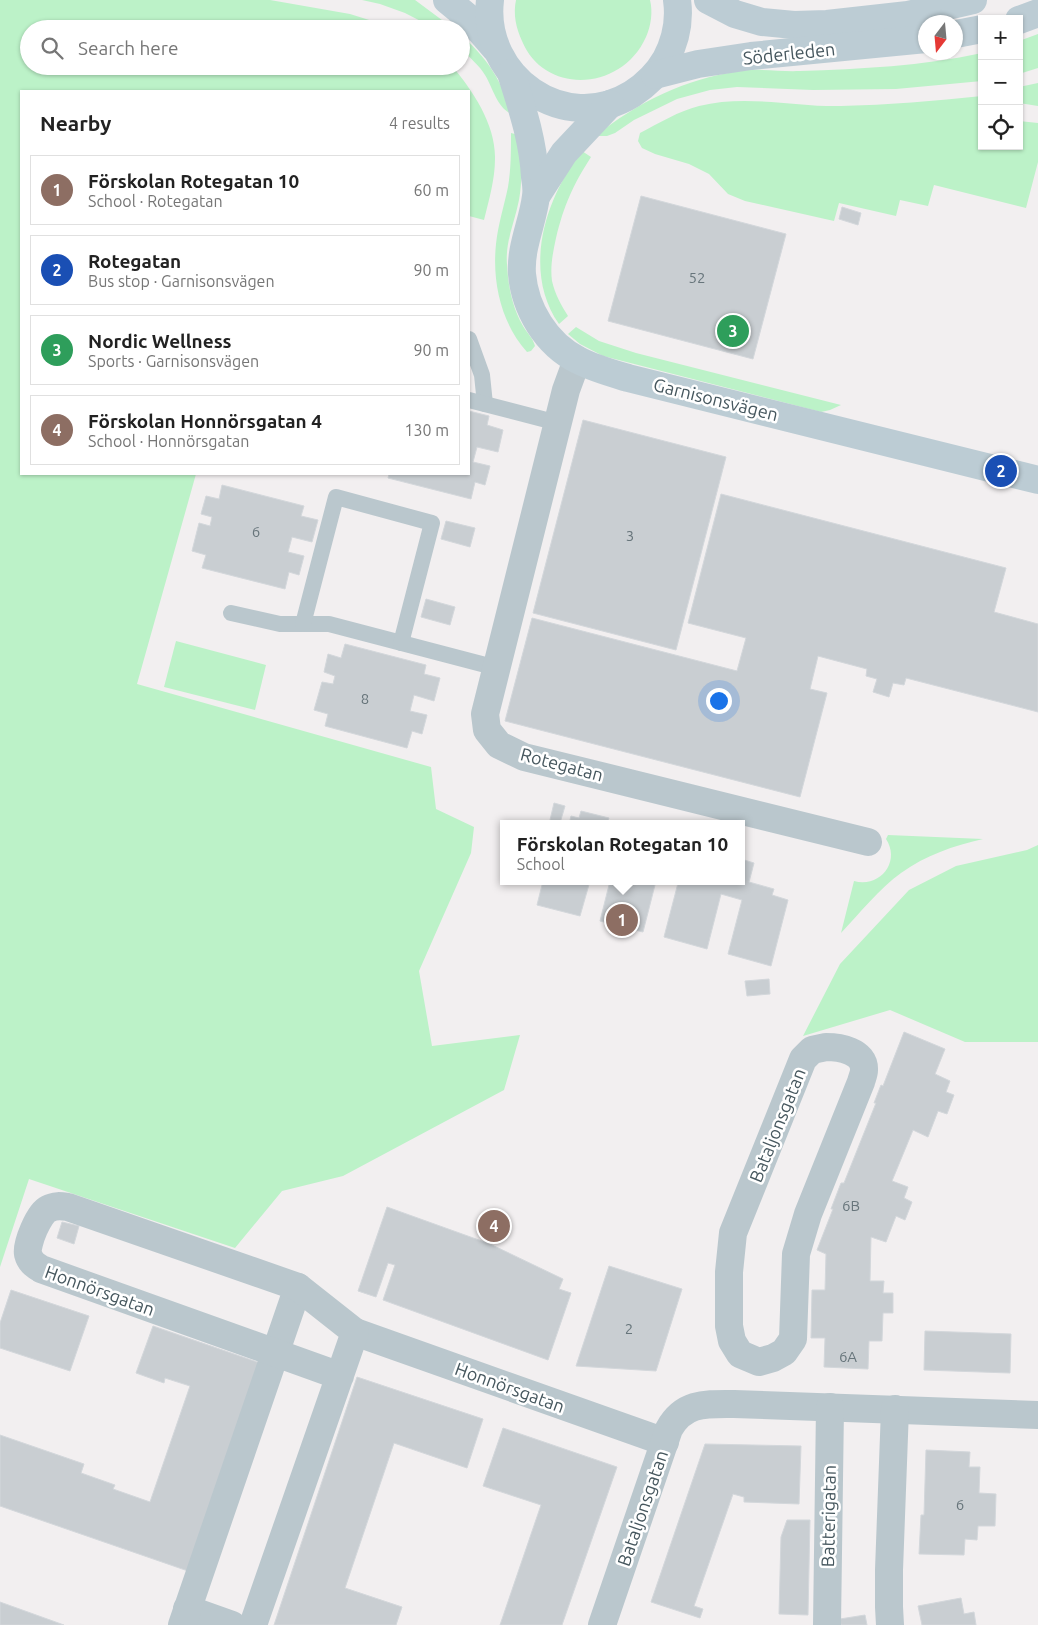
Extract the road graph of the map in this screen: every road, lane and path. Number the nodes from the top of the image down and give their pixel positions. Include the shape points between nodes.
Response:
1 (447, 0) edge
2 (490, 0) edge
3 (677, 0) edge
4 (708, 0) edge
5 (973, 0) edge
6 (1038, 14) edge
7 (1023, 19) edge
8 (978, 30) edge
9 (963, 33) edge
10 (918, 40) edge
11 (496, 49) junction
12 (511, 73) junction
13 (655, 76) junction
14 (610, 104) junction
15 (536, 195) junction
16 (470, 341) edge
17 (576, 360) junction
18 (477, 402) edge
19 (558, 423) junction
20 (1038, 480) edge
21 (231, 613) dead end
22 (303, 624) junction
23 (402, 643) junction
24 (497, 668) junction
25 (868, 842) dead end
26 (298, 1287) junction
27 (355, 1332) junction
28 (276, 1353) junction
29 (759, 1362) junction
30 (340, 1376) junction
31 (760, 1405) junction
32 (830, 1407) junction
33 (895, 1409) junction
34 (1038, 1414) edge
35 (665, 1442) junction
36 (184, 1617) edge
37 (232, 1625) edge
38 (253, 1625) edge
39 (602, 1625) edge
40 (827, 1625) edge
41 (890, 1625) edge

1 - 11 main road via 470,19
2 - 11 main road via 491,30
3 - 13 main road via 675,36
4 - 5 main road, Söderleden via 735,14 762,22 794,25 908,15
6 - 7 main road
8 - 9 main road
10 - 13 main road, Söderleden via 751,56 698,64
11 - 12 main road
12 - 14 main road via 524,86 556,104 574,107
12 - 15 main road, Garnisonsvägen via 528,125
13 - 14 main road via 642,88
14 - 15 main road, Garnisonsvägen via 564,153
15 - 17 main road, Garnisonsvägen via 522,274 528,300 538,325
16 - 18 lane via 482,375
17 - 19 street, Rotegatan
17 - 20 main road, Garnisonsvägen via 628,378
18 - 19 lane
19 - 24 street, Rotegatan
21 - 22 lane via 280,624
22 - 23 lane via 329,624
22 - 23 lane via 336,497 432,523
23 - 24 lane
24 - 25 street, Rotegatan via 485,714 487,730 500,745 524,757
26 - 27 street, Honnörsgatan
26 - 28 street
26 - 28 street, Honnörsgatan via 68,1207 47,1209 40,1216 29,1247 28,1254 33,1264 50,1274
27 - 30 street
27 - 35 street, Honnörsgatan
28 - 30 street, Honnörsgatan
28 - 36 street
29 - 29 street, Bataljonsgatan via 784,1352 793,1339 796,1254 808,1214 861,1082 864,1068 860,1059 837,1047 812,1050 803,1059 733,1233 729,1272 732,1341 740,1354
29 - 31 street
30 - 38 street
31 - 32 street, Bataljonsgatan
31 - 35 street, Bataljonsgatan via 715,1404 684,1411 675,1419
32 - 33 street, Bataljonsgatan
32 - 40 street, Batterigatan
33 - 34 street, Bataljonsgatan
33 - 41 street
35 - 39 street, Bataljonsgatan
36 - 37 street

